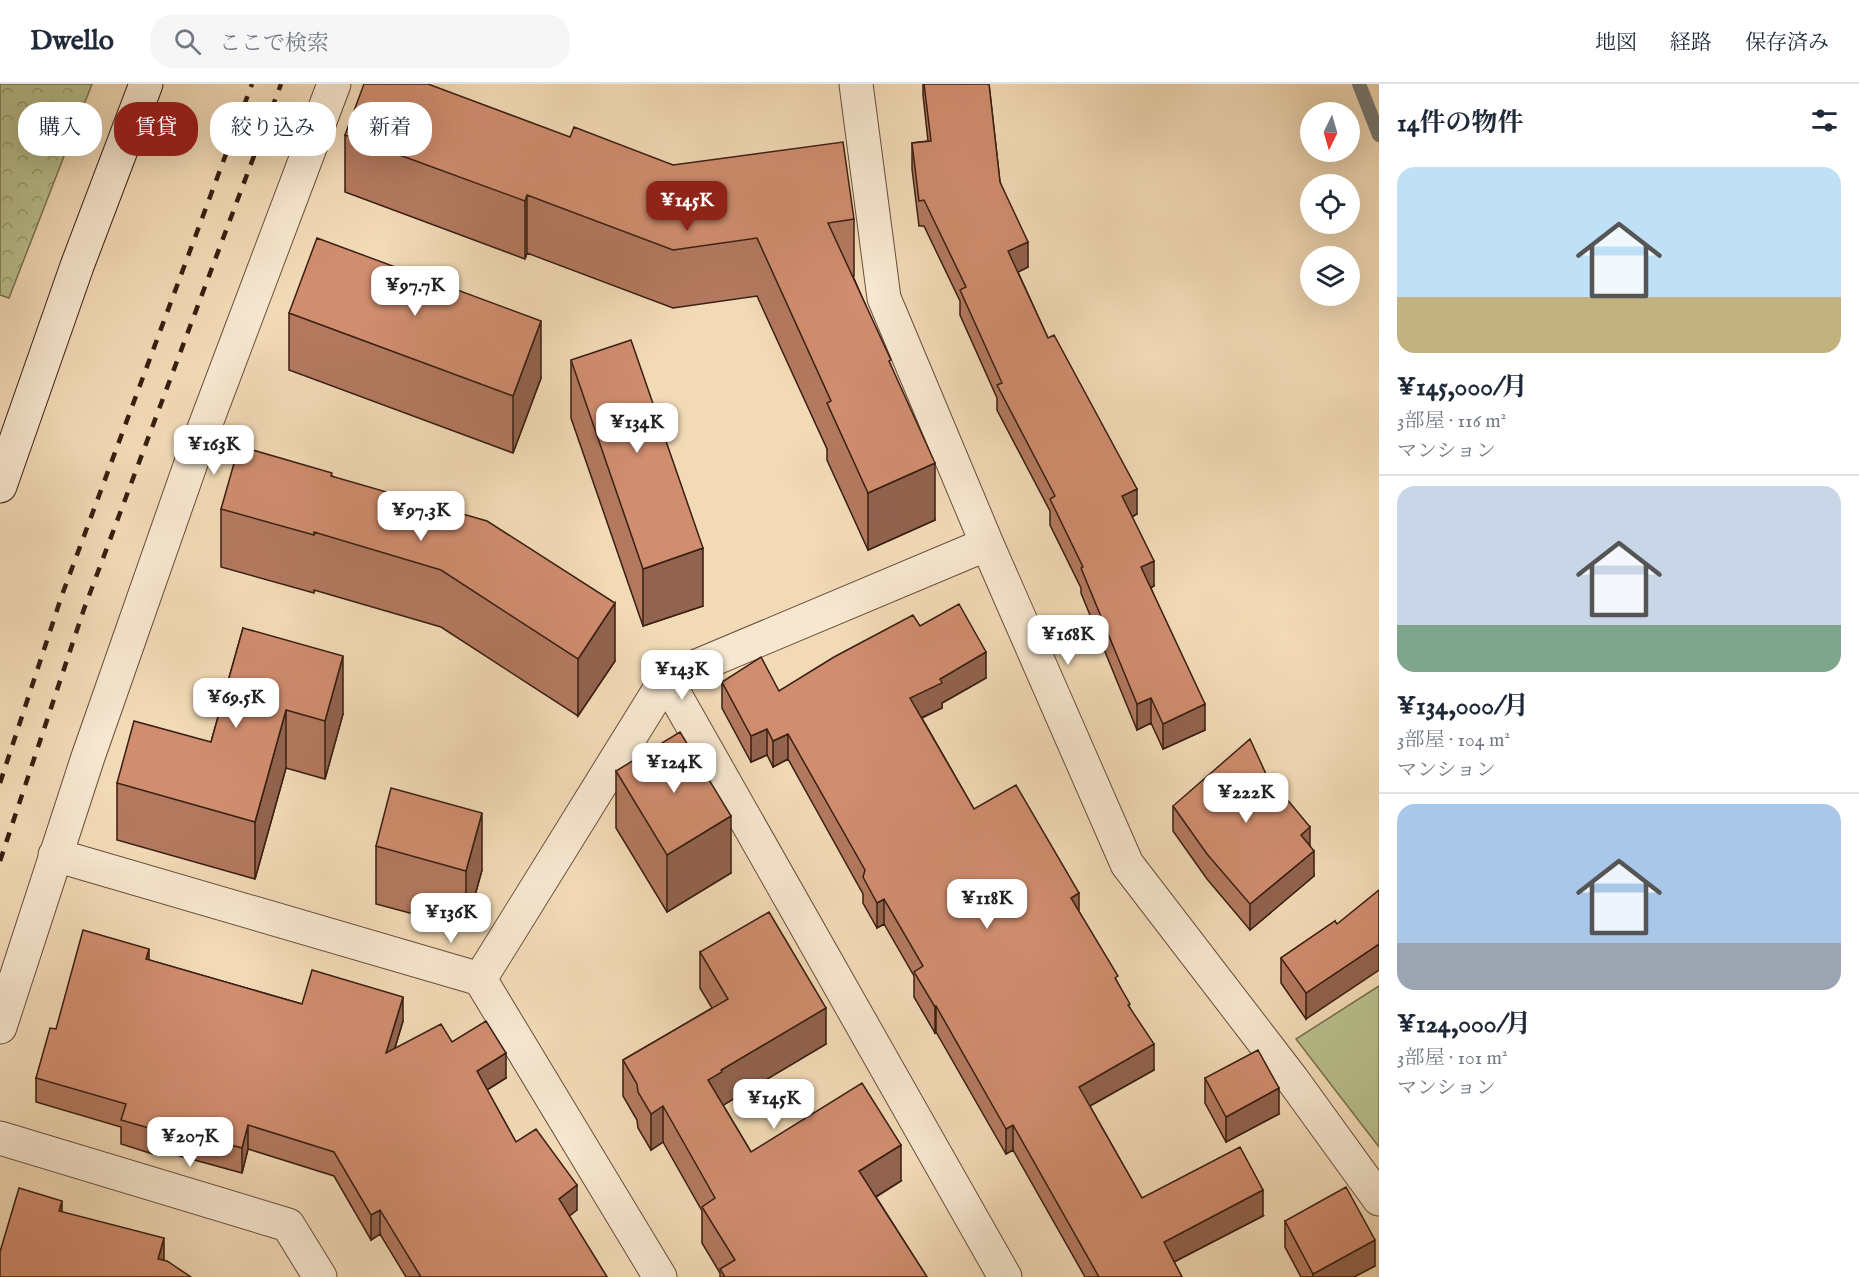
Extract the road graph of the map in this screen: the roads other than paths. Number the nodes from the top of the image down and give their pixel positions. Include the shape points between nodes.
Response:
1 (146, 84) edge
2 (334, 84) edge
3 (856, 84) edge
4 (0, 486) edge
5 (987, 544) junction
6 (666, 679) junction
7 (55, 855) junction
8 (480, 979) junction
9 (0, 1027) edge
10 (0, 1138) edge
11 (1379, 1199) edge
12 (320, 1277) edge
13 (660, 1277) edge
14 (1005, 1277) edge

1 - 4 street
2 - 7 street via 191,463
3 - 5 street via 884,298
5 - 6 street
5 - 11 street via 1126,864
6 - 8 street
6 - 14 street
7 - 8 street
7 - 9 street
8 - 13 street
10 - 12 street via 288,1225

